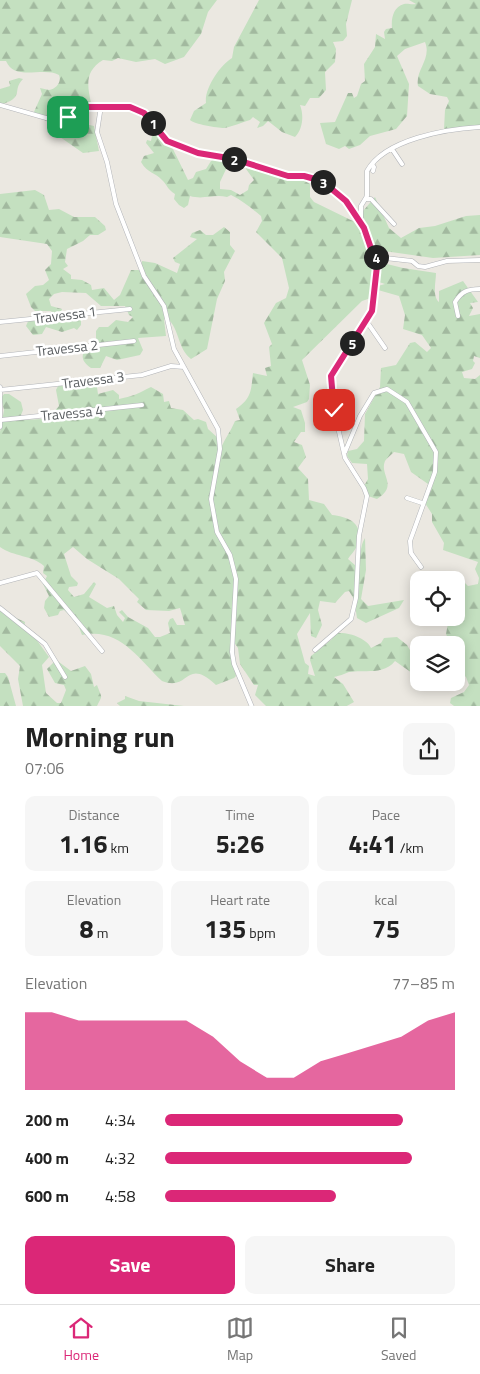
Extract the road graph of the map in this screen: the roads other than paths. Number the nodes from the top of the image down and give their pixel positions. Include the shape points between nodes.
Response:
1 (0, 105) edge
2 (101, 106) junction
3 (480, 127) edge
4 (392, 149) junction
5 (372, 164) junction
6 (402, 164) dead end
7 (373, 171) dead end
8 (366, 199) junction
9 (348, 204) junction
10 (362, 206) junction
11 (394, 224) dead end
12 (362, 226) junction
13 (376, 257) junction
14 (480, 260) edge
15 (480, 289) edge
16 (130, 309) dead end
17 (458, 316) dead end
18 (0, 322) edge
19 (367, 322) junction
20 (134, 341) dead end
21 (385, 348) dead end
22 (0, 356) edge
23 (184, 367) junction
24 (0, 389) edge
25 (142, 405) dead end
26 (1, 420) junction
27 (0, 427) edge
28 (345, 452) junction
29 (407, 498) dead end
30 (422, 504) junction
31 (421, 567) dead end
32 (0, 583) edge
33 (0, 608) edge
34 (315, 650) dead end
35 (102, 651) dead end
36 (65, 676) dead end
37 (252, 706) edge

1 - 2 street via 60,122 86,107
2 - 9 street via 130,107 144,113 167,141 198,153 234,159 288,176 322,181
2 - 23 street via 97,132 116,204 144,276 164,306 172,343
3 - 4 street via 444,130
4 - 5 street
4 - 6 street
5 - 7 street
5 - 8 street via 365,177
8 - 10 street
8 - 11 street via 371,198
9 - 10 street
9 - 12 street
10 - 12 street
12 - 13 street
13 - 14 street via 412,261 425,267 446,261
13 - 19 street via 372,311
15 - 17 street via 459,295 455,302
16 - 18 street, Travessa 1
19 - 21 street
19 - 28 street via 331,376 334,410
20 - 22 street, Travessa 2
23 - 24 street, Travessa 3 via 171,366 142,375
23 - 37 street via 212,414 220,436 212,488 212,514 235,572 232,652
24 - 26 street
25 - 26 street, Travessa 4
26 - 27 street
28 - 30 street via 369,397 382,389 400,396 407,402 436,452 435,472
28 - 34 street via 348,465 366,496 359,530 354,609 351,619
29 - 30 street
30 - 31 street via 410,546
32 - 35 street via 37,574
33 - 36 street via 45,644

